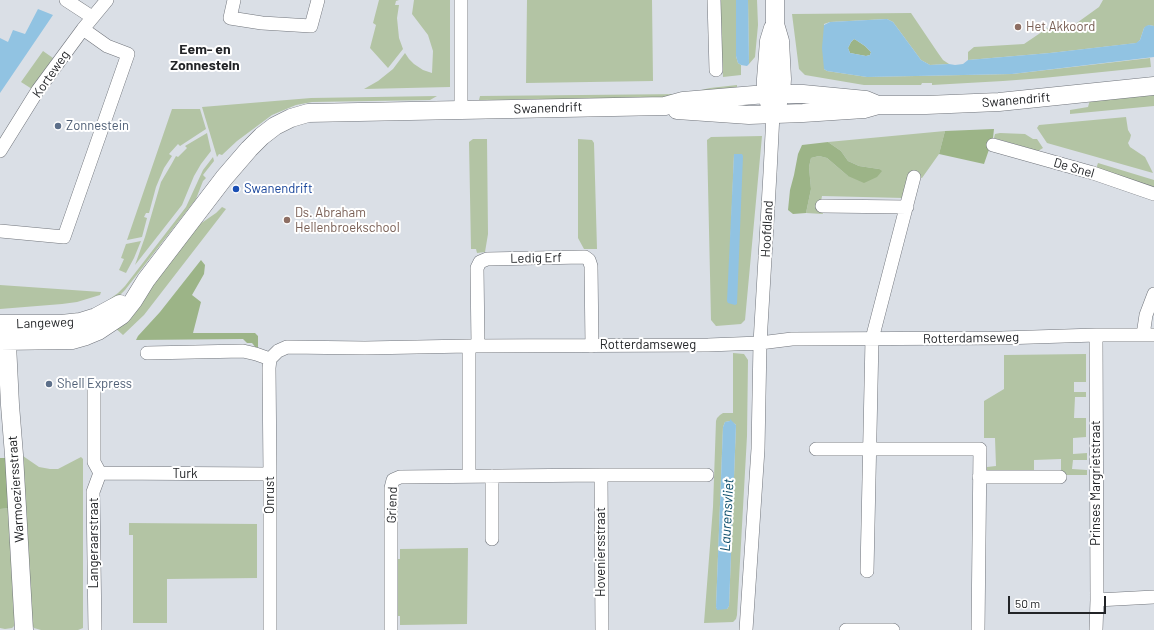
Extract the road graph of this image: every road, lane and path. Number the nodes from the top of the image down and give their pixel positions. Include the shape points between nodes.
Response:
1 (66, 0) edge
2 (107, 0) edge
3 (234, 0) edge
4 (318, 0) edge
5 (461, 0) edge
6 (714, 0) edge
7 (775, 0) edge
8 (92, 18) junction
9 (83, 29) junction
10 (716, 70) dead end
11 (1154, 86) edge
12 (773, 95) junction
13 (878, 105) junction
14 (665, 106) junction
15 (461, 110) junction
16 (773, 114) junction
17 (4, 134) edge
18 (994, 145) dead end
19 (0, 151) edge
20 (914, 177) dead end
21 (1154, 194) edge
22 (822, 206) dead end
23 (907, 207) junction
24 (0, 231) edge
25 (146, 280) joint
26 (1154, 294) edge
27 (3, 333) edge
28 (1096, 335) junction
29 (1148, 335) edge
30 (872, 339) junction
31 (760, 343) junction
32 (474, 346) junction
33 (592, 346) junction
34 (147, 353) dead end
35 (270, 359) junction
36 (94, 388) dead end
37 (816, 449) dead end
38 (870, 449) junction
39 (100, 473) junction
40 (270, 474) junction
41 (601, 475) junction
42 (707, 475) dead end
43 (469, 476) junction
44 (492, 476) junction
45 (979, 477) junction
46 (1060, 477) dead end
47 (492, 539) dead end
48 (867, 571) dead end
49 (1154, 597) edge
50 (1097, 600) junction
51 (24, 630) edge
52 (95, 630) edge
53 (270, 630) edge
54 (391, 630) edge
55 (602, 630) edge
56 (746, 630) edge
57 (846, 630) edge
58 (893, 630) edge
59 (978, 630) edge
60 (1096, 630) edge

1 - 8 street
2 - 8 street, Korteweg
3 - 4 street via 230,18 311,26
5 - 15 street
6 - 10 street
7 - 12 main road, Hoofdland via 775,24 769,41 766,79
8 - 9 street, Korteweg
9 - 17 street, Korteweg
9 - 24 street via 107,46 128,54 64,237
11 - 13 main road, Swanendrift via 999,102
12 - 13 main road, Swanendrift via 803,94 866,100
12 - 14 main road, Swanendrift via 682,101
12 - 16 main road, Hoofdland
13 - 16 main road, Swanendrift via 864,109
14 - 15 main road, Swanendrift
14 - 16 main road, Swanendrift via 680,111
15 - 25 main road, Swanendrift via 308,113 275,126 249,149 224,178
16 - 31 street, Hoofdland
17 - 19 street, Korteweg
18 - 21 street, De Snel via 1093,173
20 - 23 street
22 - 23 street
23 - 30 street
25 - 27 main road, Langeweg via 122,314 86,336 72,340
26 - 29 street via 1146,315
27 - 51 main road, Warmoeziersstraat via 14,455
28 - 29 street, Rotterdamseweg
28 - 30 street, Rotterdamseweg
28 - 50 street, Prinses Margrietstraat
30 - 31 street, Rotterdamseweg via 792,339
30 - 38 street
31 - 33 street, Rotterdamseweg
31 - 56 street via 758,449
32 - 33 street, Rotterdamseweg
32 - 33 street, Ledig Erf via 477,268 480,262 487,259 585,257 592,266
32 - 35 street, Rotterdamseweg via 287,347
32 - 43 street
34 - 35 street via 243,351
35 - 40 street, Onrust
36 - 39 street via 94,462
37 - 38 street
38 - 45 street via 980,450
38 - 48 street
39 - 40 street, Turk
39 - 52 street, Langeraarstraat via 93,492
40 - 53 street, Onrust
41 - 42 street, Griend
41 - 44 street, Griend
41 - 55 street, Hoveniersstraat
43 - 44 street, Griend
43 - 54 street, Griend via 400,477 393,480
44 - 47 street
45 - 46 street
45 - 59 street
49 - 50 street
50 - 60 street, Prinses Margrietstraat
57 - 58 street

